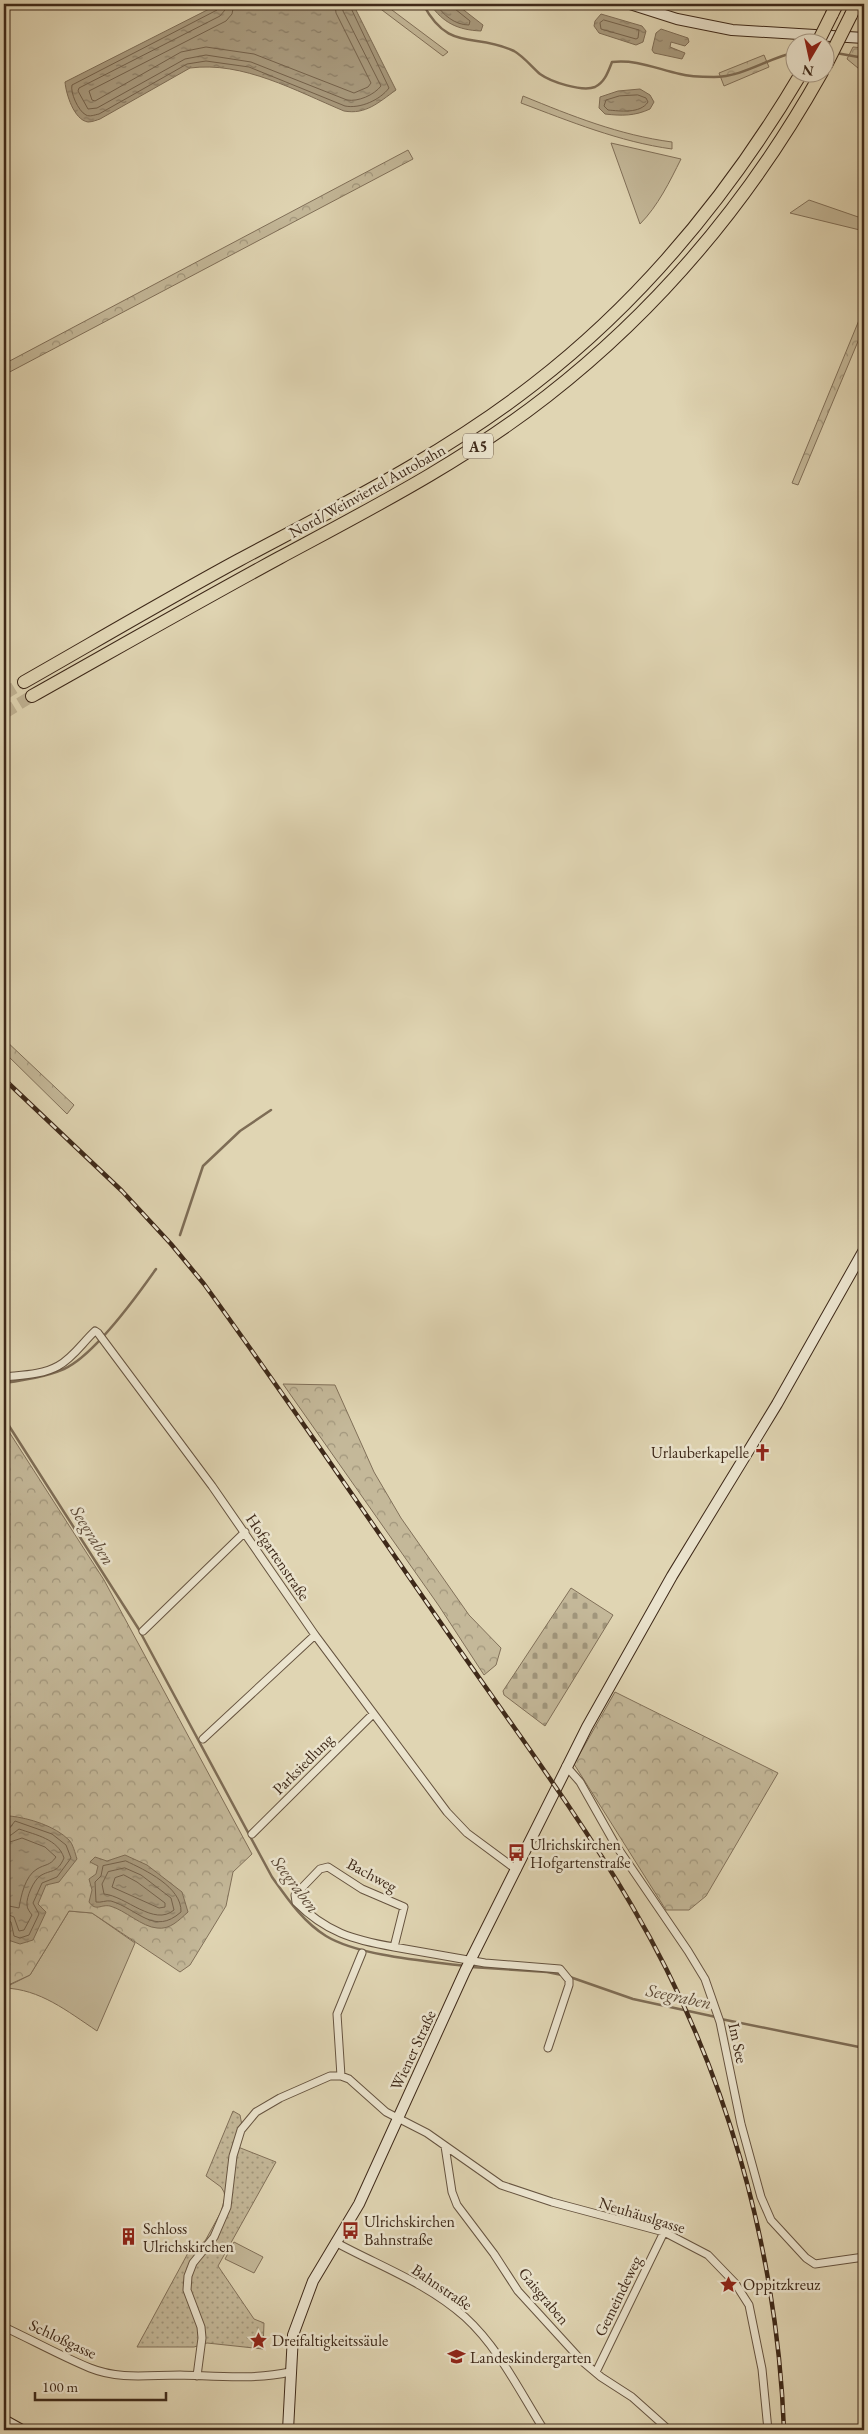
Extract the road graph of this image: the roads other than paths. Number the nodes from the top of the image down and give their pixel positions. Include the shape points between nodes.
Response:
1 (630, 4) edge
2 (834, 9) edge
3 (853, 10) edge
4 (823, 32) edge
5 (864, 38) edge
6 (836, 45) edge
7 (796, 82) edge
8 (816, 82) edge
9 (24, 682) tunnel mouth
10 (32, 696) tunnel mouth
11 (864, 1250) edge
12 (4, 1376) edge
13 (244, 1532) junction
14 (143, 1631) dead end
15 (315, 1635) junction
16 (373, 1714) junction
17 (203, 1739) dead end
18 (566, 1766) junction
19 (252, 1834) dead end
20 (518, 1870) junction
21 (394, 1947) junction
22 (362, 1953) dead end
23 (468, 1965) junction
24 (548, 2048) dead end
25 (341, 2076) junction
26 (398, 2118) junction
27 (445, 2146) junction
28 (664, 2232) junction
29 (335, 2242) junction
30 (864, 2257) edge
31 (4, 2327) edge
32 (290, 2372) junction
33 (596, 2372) junction
34 (197, 2376) junction
35 (4, 2420) edge
36 (22, 2430) edge
37 (288, 2430) edge
38 (544, 2430) edge
39 (668, 2430) edge
40 (768, 2430) edge

1 - 5 street via 677,19 732,30
2 - 4 highway, bridge
3 - 6 highway, bridge
7 - 9 highway, Nord/Weinviertel Autobahn / A5 via 759,142 690,234 614,316 535,383 473,429 414,466 163,602
8 - 10 highway, Nord/Weinviertel Autobahn / A5 via 768,159 703,245 627,326 547,396 474,449 425,479
11 - 18 street, Wiener Straße via 812,1344 682,1560
12 - 13 street, Hofgartenstraße via 38,1373 58,1366 95,1331
13 - 14 street
13 - 15 street, Hofgartenstraße
15 - 16 street, Hofgartenstraße
15 - 17 street
16 - 19 street, Parksiedlung
16 - 20 street, Hofgartenstraße via 447,1812 467,1833
18 - 20 street, Wiener Straße
18 - 30 street, Im See via 580,1782 615,1844 696,1962 720,2022 741,2124 761,2197 771,2220 815,2264
20 - 23 street, Wiener Straße
21 - 21 street, Bachweg via 344,1936 325,1926 296,1902 295,1895 320,1869 328,1867 362,1889 404,1907
21 - 23 street, Bachweg
22 - 25 street via 338,2014
23 - 24 street, Bachweg via 560,1970 564,1973 569,1985
23 - 26 street, Wiener Straße
25 - 26 street, Neuhäuslgasse
25 - 34 street via 330,2076 280,2098 256,2112 241,2130 233,2156 227,2207 214,2237 193,2263 188,2276 187,2290 202,2338
26 - 27 street, Neuhäuslgasse
26 - 29 street, Wiener Straße via 358,2204
27 - 28 street, Neuhäuslgasse via 489,2179 515,2191
27 - 33 street, Gaisgraben via 452,2192 458,2206 518,2291 567,2346
28 - 33 street, Gemeindeweg
28 - 40 street, Neuhäuslgasse via 708,2255 747,2300 756,2334
29 - 32 street, Wiener Straße via 313,2281 296,2322
29 - 38 street, Bahnstraße via 422,2286 466,2318 499,2357
31 - 34 street, Schloßgasse via 90,2368 126,2378
32 - 34 street, Schloßgasse via 257,2376
32 - 37 street, Wiener Straße
33 - 39 street, Gaisgraben via 632,2397
35 - 36 street

